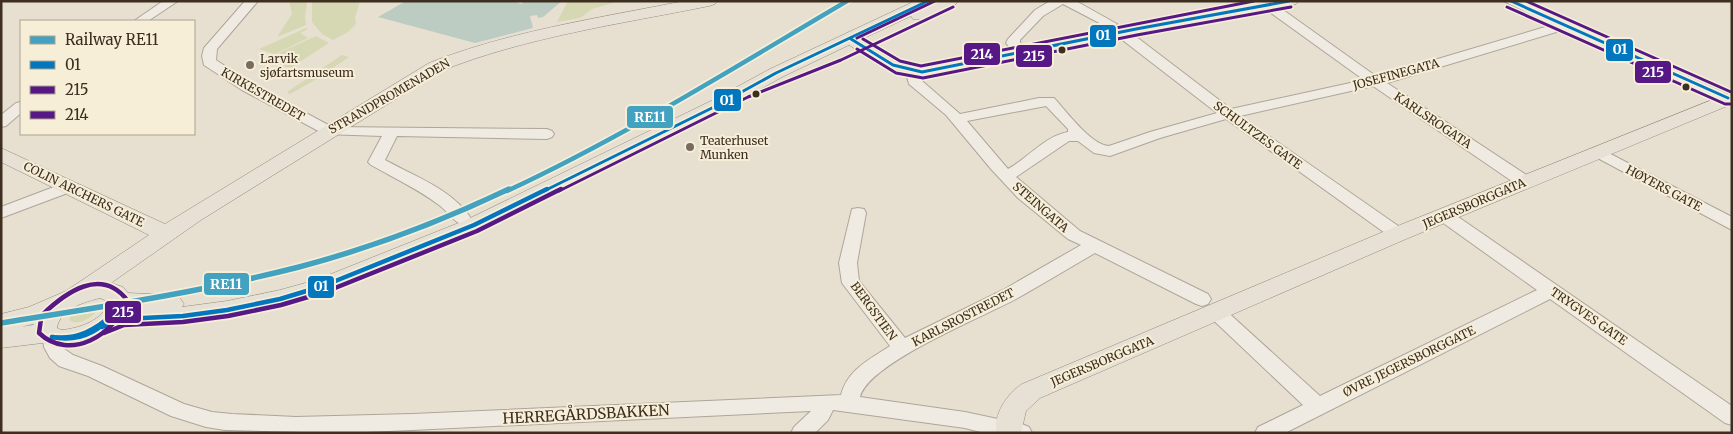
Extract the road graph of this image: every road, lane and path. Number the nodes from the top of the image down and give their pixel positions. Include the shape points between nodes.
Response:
1 (172, 1) edge
2 (252, 1) edge
3 (709, 1) edge
4 (929, 1) edge
5 (950, 1) edge
6 (1058, 1) edge
7 (1066, 1) edge
8 (1290, 1) edge
9 (1510, 1) edge
10 (1268, 6) junction
11 (142, 20) edge
12 (1562, 26) junction
13 (1116, 28) junction
14 (855, 41) junction
15 (1021, 52) junction
16 (913, 73) junction
17 (1374, 81) junction
18 (745, 91) joint
19 (1730, 99) edge
20 (20, 107) edge
21 (1228, 114) junction
22 (957, 119) junction
23 (1, 123) edge
24 (329, 131) junction
25 (391, 132) junction
26 (547, 134) dead end
27 (1076, 136) junction
28 (1597, 152) junction
29 (1, 154) edge
30 (1006, 176) junction
31 (1525, 182) junction
32 (67, 187) junction
33 (1, 212) edge
34 (858, 213) dead end
35 (459, 214) dead end
36 (1445, 216) junction
37 (1732, 224) edge
38 (1398, 234) junction
39 (160, 238) junction
40 (1092, 246) junction
41 (392, 259) junction
42 (1552, 290) junction
43 (120, 298) junction
44 (69, 300) junction
45 (1209, 305) junction
46 (1, 324) edge
47 (95, 330) junction
48 (49, 335) junction
49 (1, 338) edge
50 (902, 348) junction
51 (82, 364) junction
52 (838, 403) junction
53 (1318, 406) junction
54 (1732, 417) edge
55 (1013, 432) edge
56 (801, 433) edge
57 (1266, 433) edge

1 - 11 street
2 - 24 street, KIRKESTREDET via 211,48 210,62 247,88
3 - 24 main road, STRANDPROMENADEN via 545,34 455,59
4 - 14 main road
5 - 14 main road
6 - 15 street via 1039,13 1014,39 1013,43
7 - 13 street, SCHULTZES GATE
8 - 10 main road
9 - 12 street
10 - 13 main road
10 - 17 street, KARLSROGATA
12 - 17 street, JOSEFINEGATA
12 - 19 street
13 - 15 main road
13 - 21 street, SCHULTZES GATE
14 - 16 main road via 901,70
14 - 18 main road
15 - 16 main road
16 - 22 street, STEINGATA via 914,81
17 - 21 street, JOSEFINEGATA
17 - 31 street, KARLSROGATA
18 - 41 main road via 540,194
19 - 28 main road, JEGERSBORGGATA
20 - 23 street
21 - 27 street, JOSEFINEGATA via 1154,135 1110,152 1099,150
21 - 38 street, SCHULTZES GATE
22 - 27 street via 1049,101 1074,128
22 - 30 street, STEINGATA
24 - 25 street, KIRKESTREDET
24 - 39 main road, STRANDPROMENADEN
25 - 26 street, KIRKESTREDET
25 - 35 street via 376,162
27 - 30 street via 1065,137
28 - 31 main road, JEGERSBORGGATA
28 - 37 street, HØYERS GATE
29 - 32 main road, COLIN ARCHERS GATE
30 - 40 street, STEINGATA via 1049,216
31 - 36 main road, JEGERSBORGGATA
32 - 33 street
32 - 39 main road, COLIN ARCHERS GATE
34 - 50 street, BERGSTIEN via 848,263 851,283
36 - 38 main road, JEGERSBORGGATA
36 - 42 street, TRYGVES GATE
38 - 45 main road, JEGERSBORGGATA
39 - 43 main road, STRANDPROMENADEN via 122,283
39 - 44 main road, STRANDPROMENADEN
40 - 45 street, STEINGATA
40 - 50 street, KARLSROSTREDET via 1009,295
41 - 43 main road via 231,300 190,305
41 - 47 main road via 324,286 280,299 183,316 123,319
42 - 53 street, ØVRE JEGERSBORGGATE
42 - 54 street, TRYGVES GATE
43 - 44 main road via 111,291 100,290
43 - 47 main road, STRANDPROMENADEN via 119,309 112,318
44 - 46 main road
44 - 48 main road via 47,319 45,327
45 - 53 street
45 - 55 main road, JEGERSBORGGATA via 1020,398 1012,412
47 - 48 main road via 74,338
47 - 51 street via 77,346
48 - 49 main road
48 - 51 street, HERREGÅRDSBAKKEN via 60,359
50 - 52 street, KARLSROSTREDET via 866,371
51 - 52 street, HERREGÅRDSBAKKEN via 206,420 300,426
52 - 55 street, HERREGÅRDSBAKKEN via 965,420
52 - 56 street, KARLSROSTREDET via 820,414
53 - 57 street, ØVRE JEGERSBORGGATE

